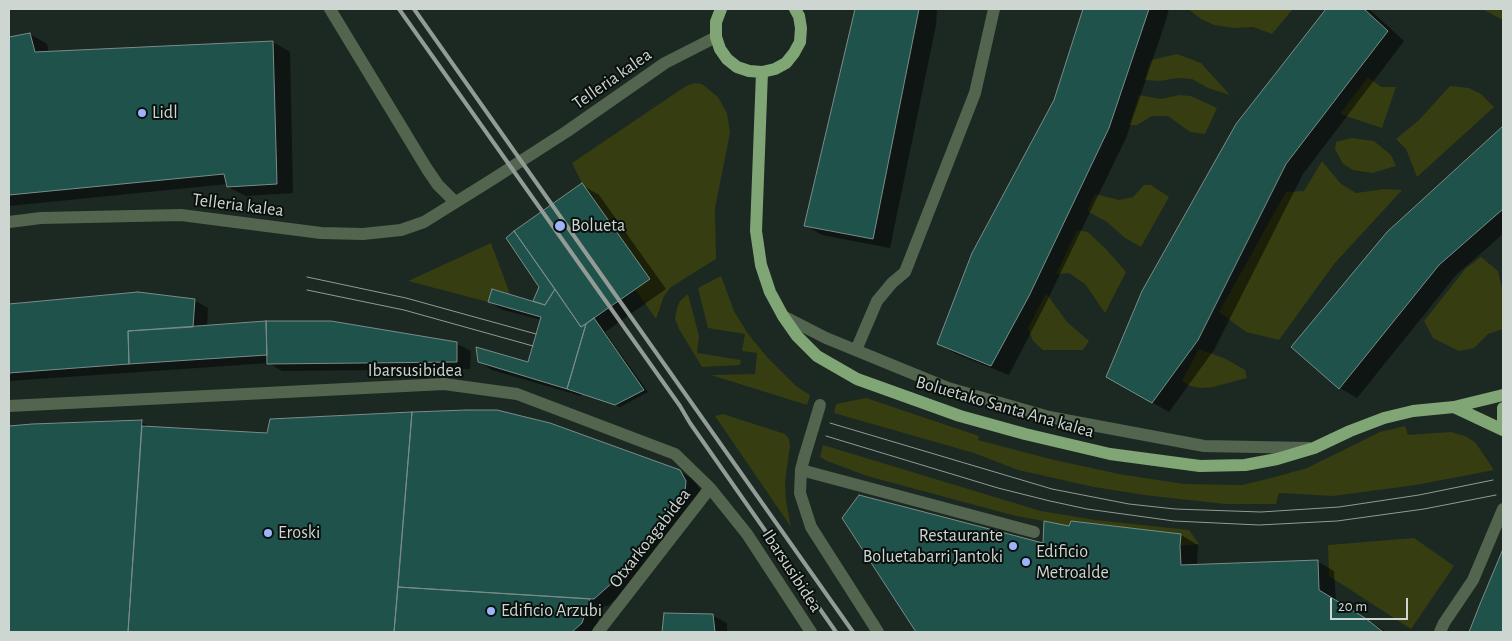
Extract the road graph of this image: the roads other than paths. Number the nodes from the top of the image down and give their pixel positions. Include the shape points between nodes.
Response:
1 (330, 9) edge
2 (721, 9) edge
3 (795, 9) edge
4 (994, 9) edge
5 (716, 37) junction
6 (762, 72) junction
7 (455, 202) junction
8 (9, 222) edge
9 (783, 316) junction
10 (856, 350) junction
11 (1503, 395) edge
12 (820, 405) dead end
13 (9, 406) edge
14 (1454, 407) junction
15 (1503, 408) edge
16 (1503, 420) edge
17 (1503, 430) edge
18 (1314, 448) junction
19 (803, 464) junction
20 (710, 488) junction
21 (1503, 509) edge
22 (1034, 532) dead end
23 (598, 632) edge
24 (811, 632) edge
25 (878, 632) edge
26 (1440, 632) edge

1 - 7 street via 427,170
2 - 5 main road via 716,22
3 - 6 main road via 801,28 800,42 786,63
4 - 10 street via 975,93 904,272 878,300
5 - 6 main road via 724,54 737,67
5 - 7 street, Telleria kalea via 665,63 566,132
6 - 9 main road, Boluetako Santa Ana kalea via 756,231 761,264 770,292
7 - 8 street, Telleria kalea via 424,222 401,230 363,234 321,233 182,216 41,218
9 - 10 street
9 - 18 main road, Boluetako Santa Ana kalea via 817,356 857,379 960,416 1025,434 1110,454 1200,466 1245,465
10 - 18 street via 948,388 1049,417 1204,446
11 - 14 main road, Boluetako Santa Ana kalea
12 - 19 street
13 - 20 street, Ibarsusibidea via 444,384 517,394 675,454
14 - 17 main road
14 - 18 main road, Boluetako Santa Ana kalea via 1384,418
15 - 16 main road
19 - 22 street
19 - 25 street via 800,493 811,527
20 - 23 street, Otxarkoagabidea
20 - 24 street, Ibarsusibidea via 746,534
21 - 26 street via 1473,580

